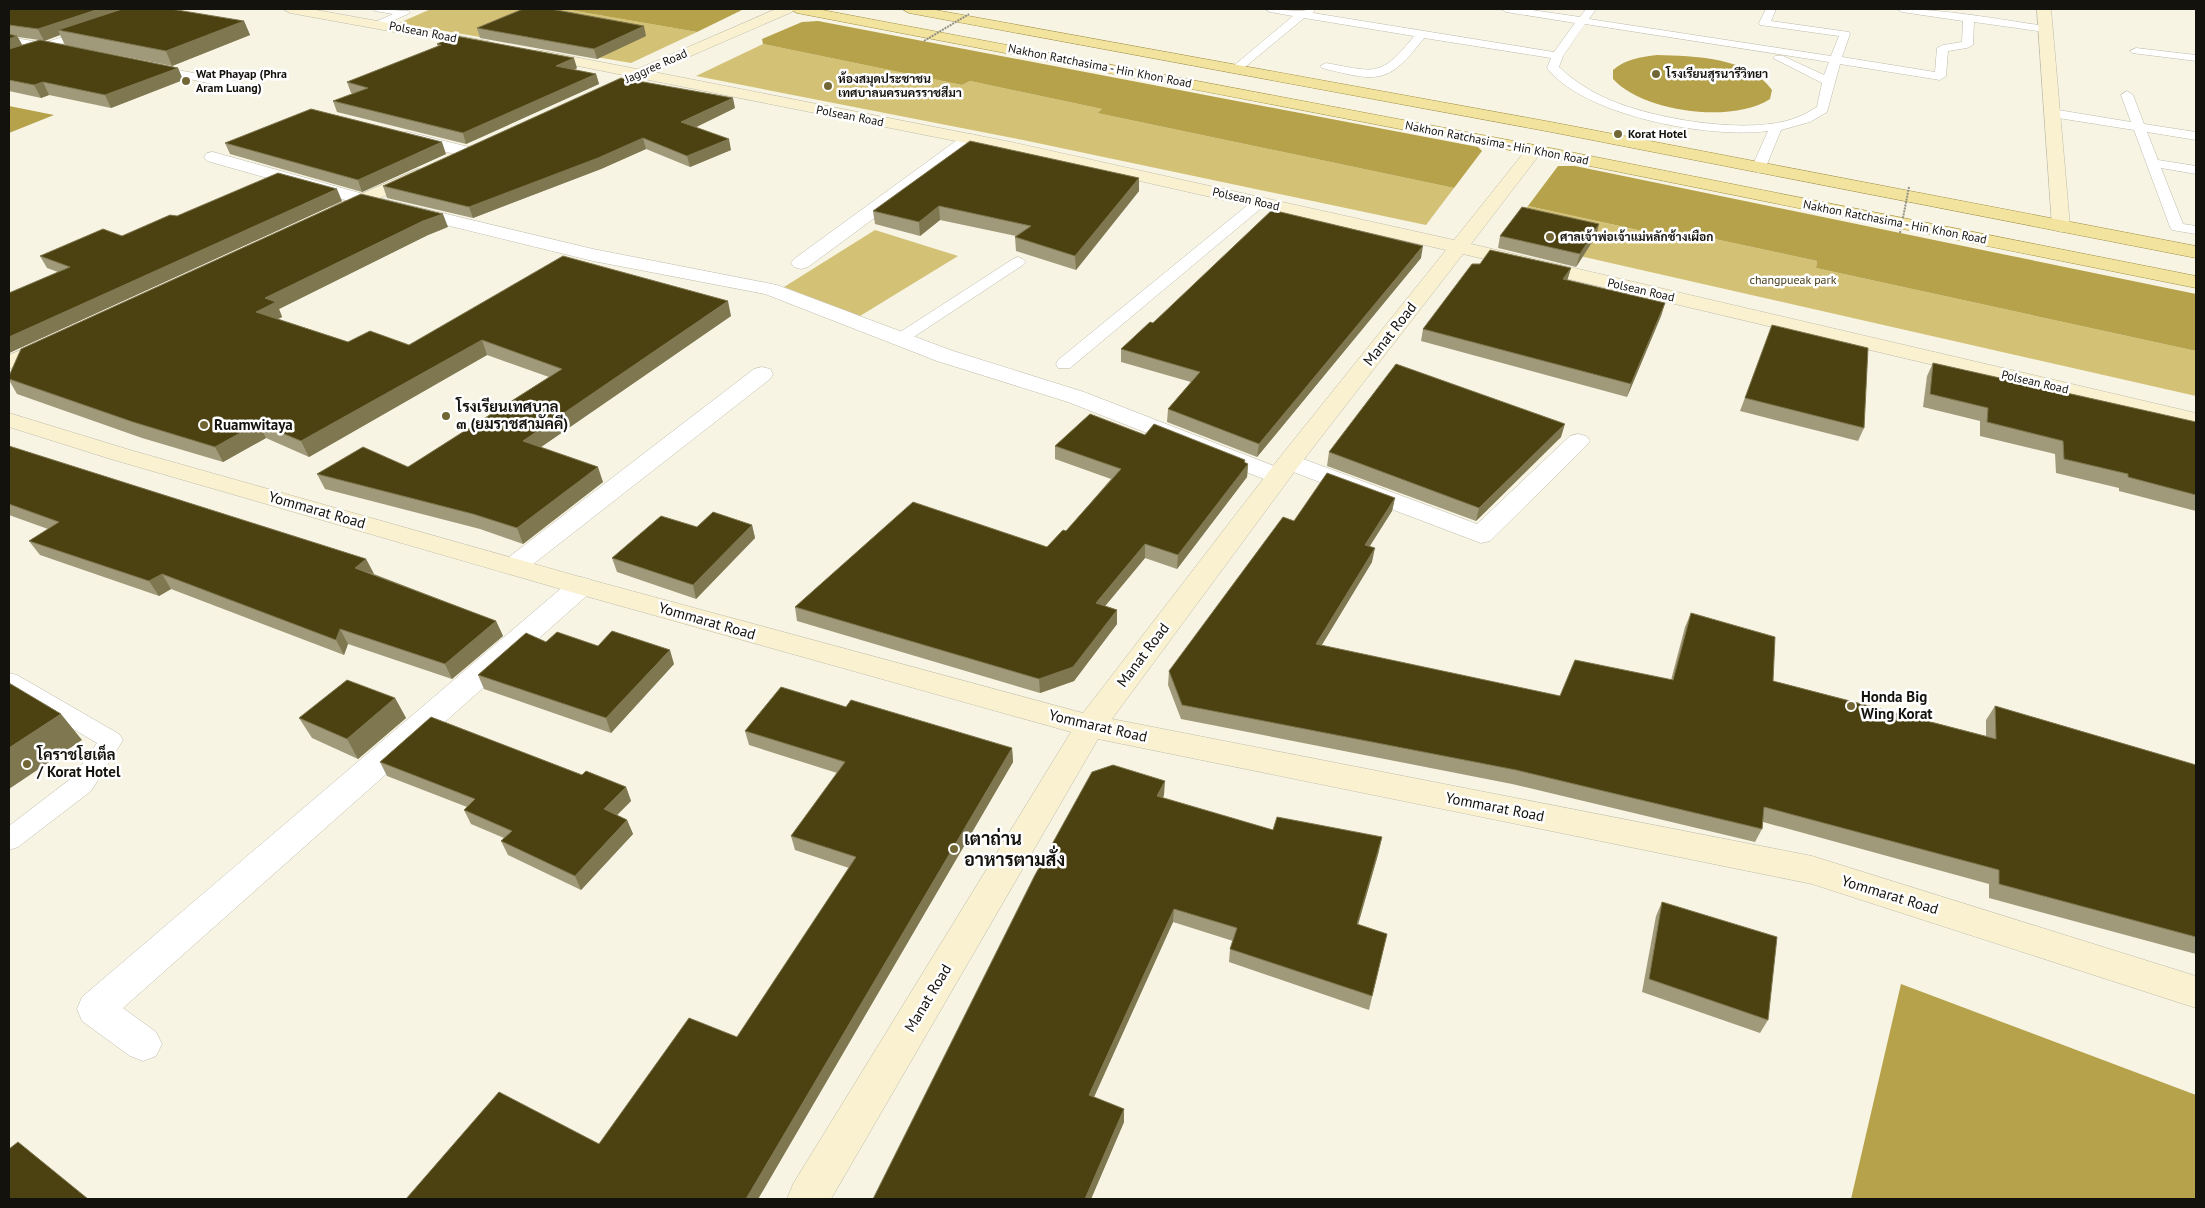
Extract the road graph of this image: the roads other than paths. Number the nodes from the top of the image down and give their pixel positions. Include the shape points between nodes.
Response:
1 (294, 9) edge
2 (787, 9) edge
3 (797, 9) edge
4 (909, 9) edge
5 (1270, 9) edge
6 (1314, 9) edge
7 (1506, 9) edge
8 (1591, 9) edge
9 (1771, 9) edge
10 (1902, 9) edge
11 (2044, 9) edge
12 (1302, 14) junction
13 (379, 16) edge
14 (1969, 18) junction
15 (1582, 21) junction
16 (100, 27) edge
17 (2045, 29) junction
18 (1421, 34) junction
19 (9, 40) edge
20 (45, 46) junction
21 (1753, 47) junction
22 (504, 48) edge
23 (65, 50) edge
24 (523, 51) edge
25 (2136, 51) dead end
26 (18, 56) edge
27 (1557, 56) junction
28 (2196, 58) edge
29 (1837, 60) junction
30 (142, 66) edge
31 (1326, 66) dead end
32 (1235, 70) junction
33 (639, 73) junction
34 (1828, 81) junction
35 (240, 86) dead end
36 (612, 86) edge
37 (2127, 95) dead end
38 (2052, 113) junction
39 (1551, 127) junction
40 (1776, 127) junction
41 (2139, 128) junction
42 (392, 133) edge
43 (2196, 136) edge
44 (970, 139) junction
45 (485, 144) edge
46 (1535, 150) junction
47 (467, 152) junction
48 (213, 157) dead end
49 (2153, 163) junction
50 (1758, 168) junction
51 (2196, 170) edge
52 (362, 199) junction
53 (1260, 202) junction
54 (317, 220) edge
55 (2060, 226) junction
56 (2196, 230) edge
57 (1459, 247) junction
58 (2196, 252) edge
59 (1018, 262) dead end
60 (801, 263) dead end
61 (2196, 282) edge
62 (63, 338) edge
63 (900, 339) junction
64 (9, 363) edge
65 (1064, 364) dead end
66 (762, 374) dead end
67 (9, 420) edge
68 (2196, 420) edge
69 (1578, 441) dead end
70 (1283, 469) junction
71 (514, 566) junction
72 (581, 586) junction
73 (9, 681) edge
74 (1090, 726) junction
75 (9, 840) edge
76 (2196, 992) edge
77 (143, 1044) dead end
78 (808, 1199) edge

1 - 13 street, Polsean Road
2 - 33 street, Jaggree Road
3 - 46 main road, Nakhon Ratchasima - Hin Khon Road
4 - 32 main road, Nakhon Ratchasima - Hin Khon Road
5 - 12 lane
6 - 12 lane
7 - 15 lane
8 - 15 lane
9 - 29 lane via 1764,23 1845,34
10 - 14 lane
11 - 17 street
12 - 18 lane
12 - 32 lane
13 - 22 street, Polsean Road
14 - 17 lane
14 - 29 lane via 1967,44 1943,48 1940,76
15 - 21 lane
15 - 27 lane
16 - 20 lane
17 - 38 street
18 - 27 lane
18 - 31 lane via 1389,70 1367,73
19 - 20 lane
20 - 23 lane
20 - 26 lane
21 - 29 lane
21 - 34 lane
24 - 33 street, Polsean Road
25 - 28 lane
27 - 40 lane via 1553,68 1564,79 1613,106 1654,118 1700,125
29 - 34 lane
30 - 35 lane
32 - 39 main road, Nakhon Ratchasima - Hin Khon Road
33 - 36 street, Jaggree Road
33 - 44 street, Polsean Road
34 - 40 lane via 1823,109 1806,119
37 - 41 lane
38 - 41 lane
38 - 55 street
39 - 46 main road
39 - 50 main road, Nakhon Ratchasima - Hin Khon Road
40 - 50 lane
41 - 43 lane
41 - 49 lane
42 - 47 street
44 - 53 street, Polsean Road
44 - 60 street
45 - 47 street
46 - 57 street, Manat Road
46 - 61 main road, Nakhon Ratchasima - Hin Khon Road
47 - 52 street
48 - 52 street
49 - 51 lane
49 - 56 lane via 2177,226
50 - 55 main road, Nakhon Ratchasima - Hin Khon Road
52 - 54 street
52 - 63 street via 593,255 770,289
53 - 57 street, Polsean Road
53 - 65 lane
55 - 58 main road, Nakhon Ratchasima - Hin Khon Road
57 - 68 street, Polsean Road
57 - 70 street, Manat Road
59 - 63 lane
62 - 64 street
63 - 70 street
66 - 71 street
67 - 71 street, Yommarat Road
69 - 70 street via 1481,536
70 - 74 street, Manat Road
71 - 72 street, Yommarat Road
72 - 74 street, Yommarat Road
72 - 77 street via 95,1009
73 - 75 lane via 111,740 82,784
74 - 76 street, Yommarat Road via 1812,870
74 - 78 street, Manat Road

